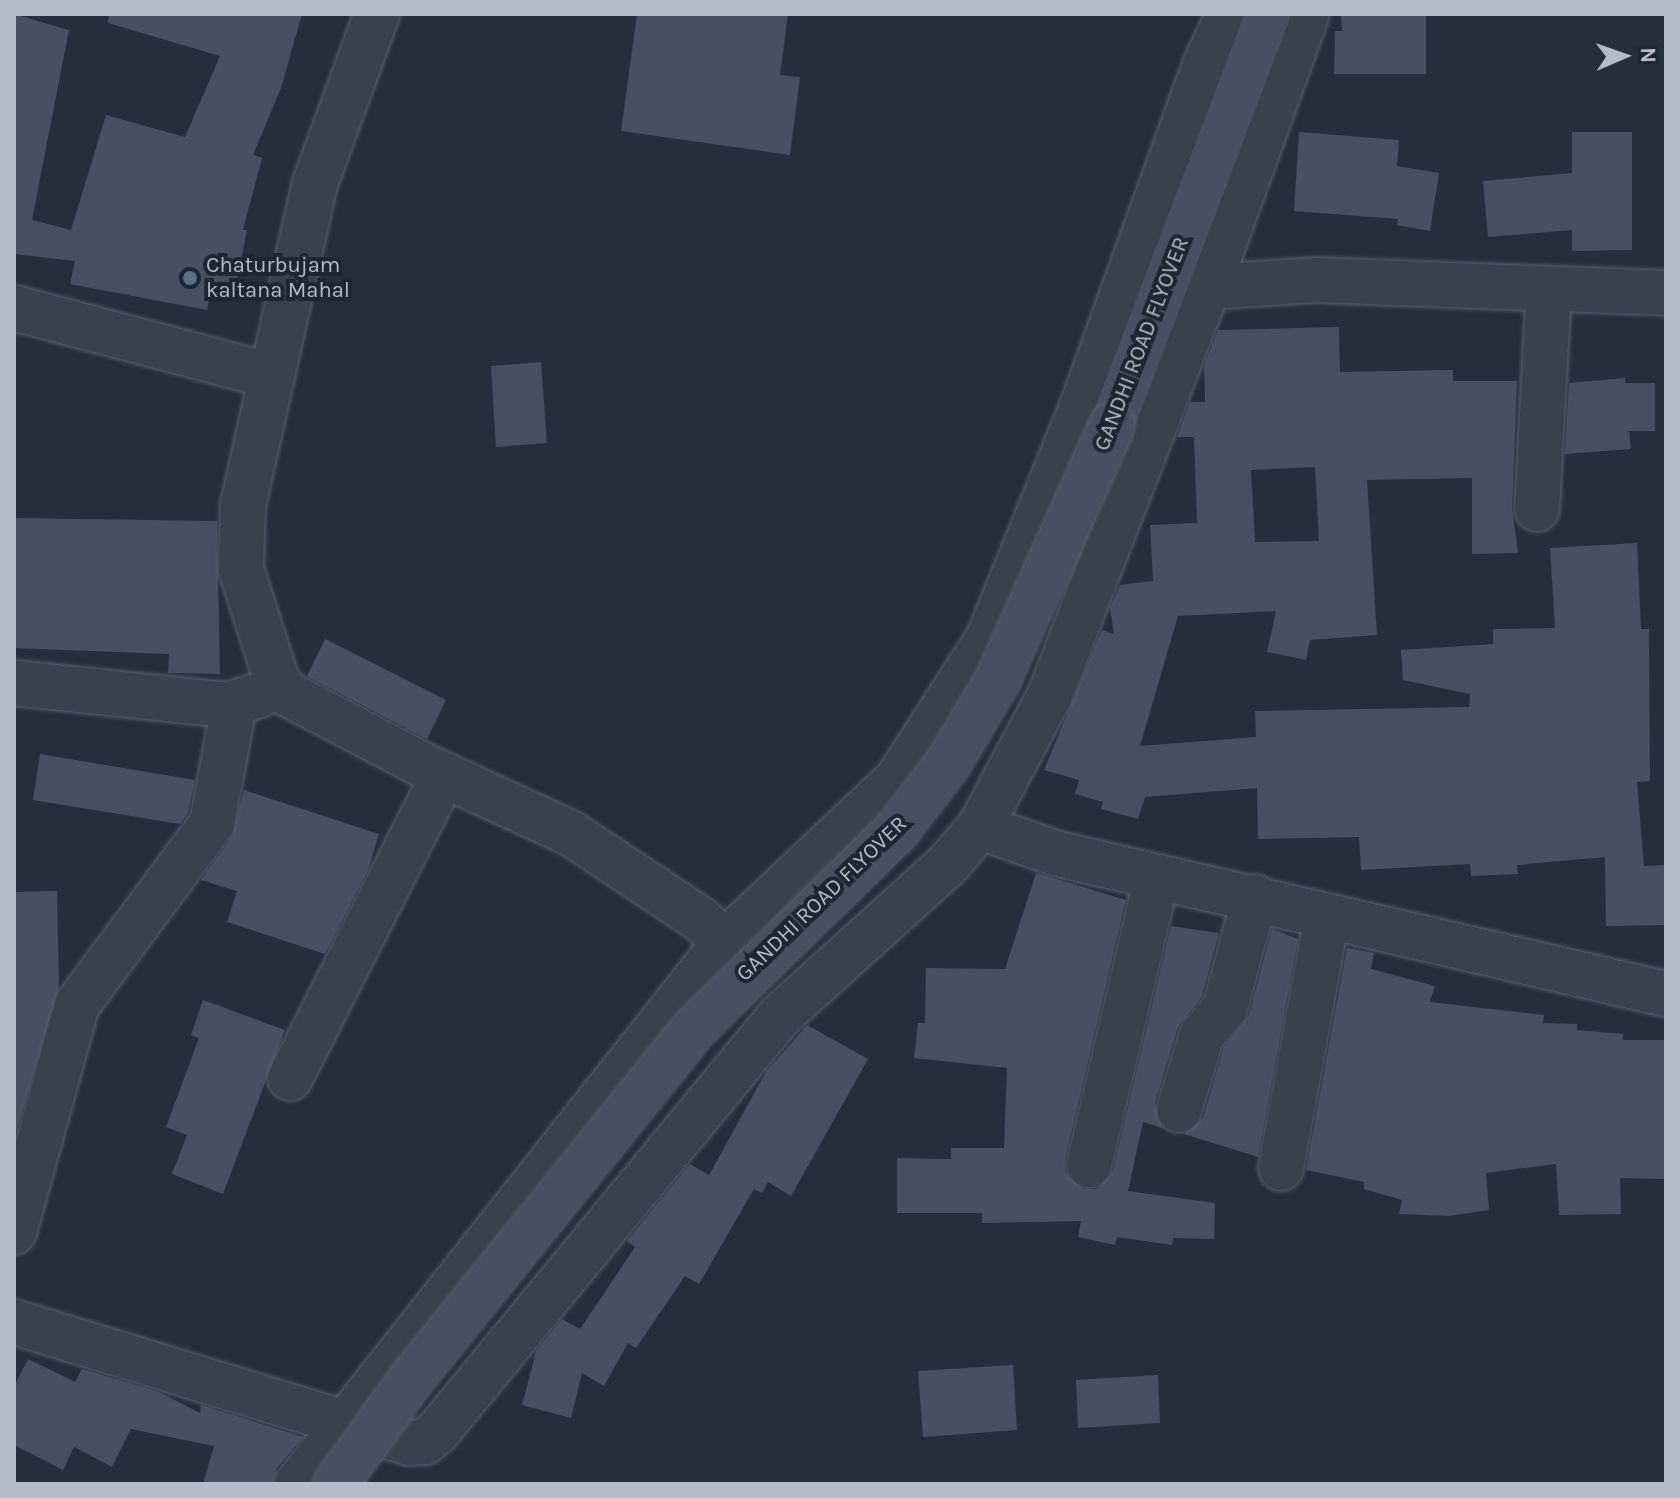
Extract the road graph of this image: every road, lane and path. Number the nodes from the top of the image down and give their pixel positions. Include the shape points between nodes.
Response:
1 (377, 14) edge
2 (1229, 14) edge
3 (1268, 14) edge
4 (1307, 14) edge
5 (1208, 287) junction
6 (1549, 289) junction
7 (1666, 293) edge
8 (14, 308) edge
9 (272, 376) junction
10 (1537, 509) dead end
11 (14, 683) edge
12 (280, 687) junction
13 (234, 705) junction
14 (444, 775) junction
15 (980, 827) junction
16 (1157, 877) junction
17 (1255, 897) junction
18 (1327, 917) junction
19 (725, 942) junction
20 (1666, 994) edge
21 (290, 1078) dead end
22 (1179, 1110) dead end
23 (1089, 1165) dead end
24 (1281, 1168) dead end
25 (14, 1232) edge
26 (14, 1322) edge
27 (343, 1422) junction
28 (297, 1484) edge
29 (336, 1484) edge

1 - 9 street via 326,142
2 - 19 street via 1205,65 1082,407 989,637 897,780
3 - 29 main road, GANDHI ROAD FLYOVER, bridge via 1112,425 998,680 948,764 898,829 693,1030 410,1381
4 - 5 street
5 - 6 street via 1315,280
5 - 15 street via 1050,695
6 - 7 street
6 - 10 street
8 - 9 street
9 - 12 street via 243,504 239,553
11 - 13 street
12 - 13 street
12 - 14 street
13 - 25 street via 212,823 77,1005
14 - 19 street via 572,834 700,919
14 - 21 street
15 - 16 street via 1058,854
15 - 27 street via 948,864 780,1016 438,1431 425,1442 409,1443
16 - 17 street
16 - 23 street
17 - 18 street
17 - 22 street via 1225,1008 1202,1035
18 - 20 street
18 - 24 street
19 - 27 street
26 - 27 street
27 - 28 street

